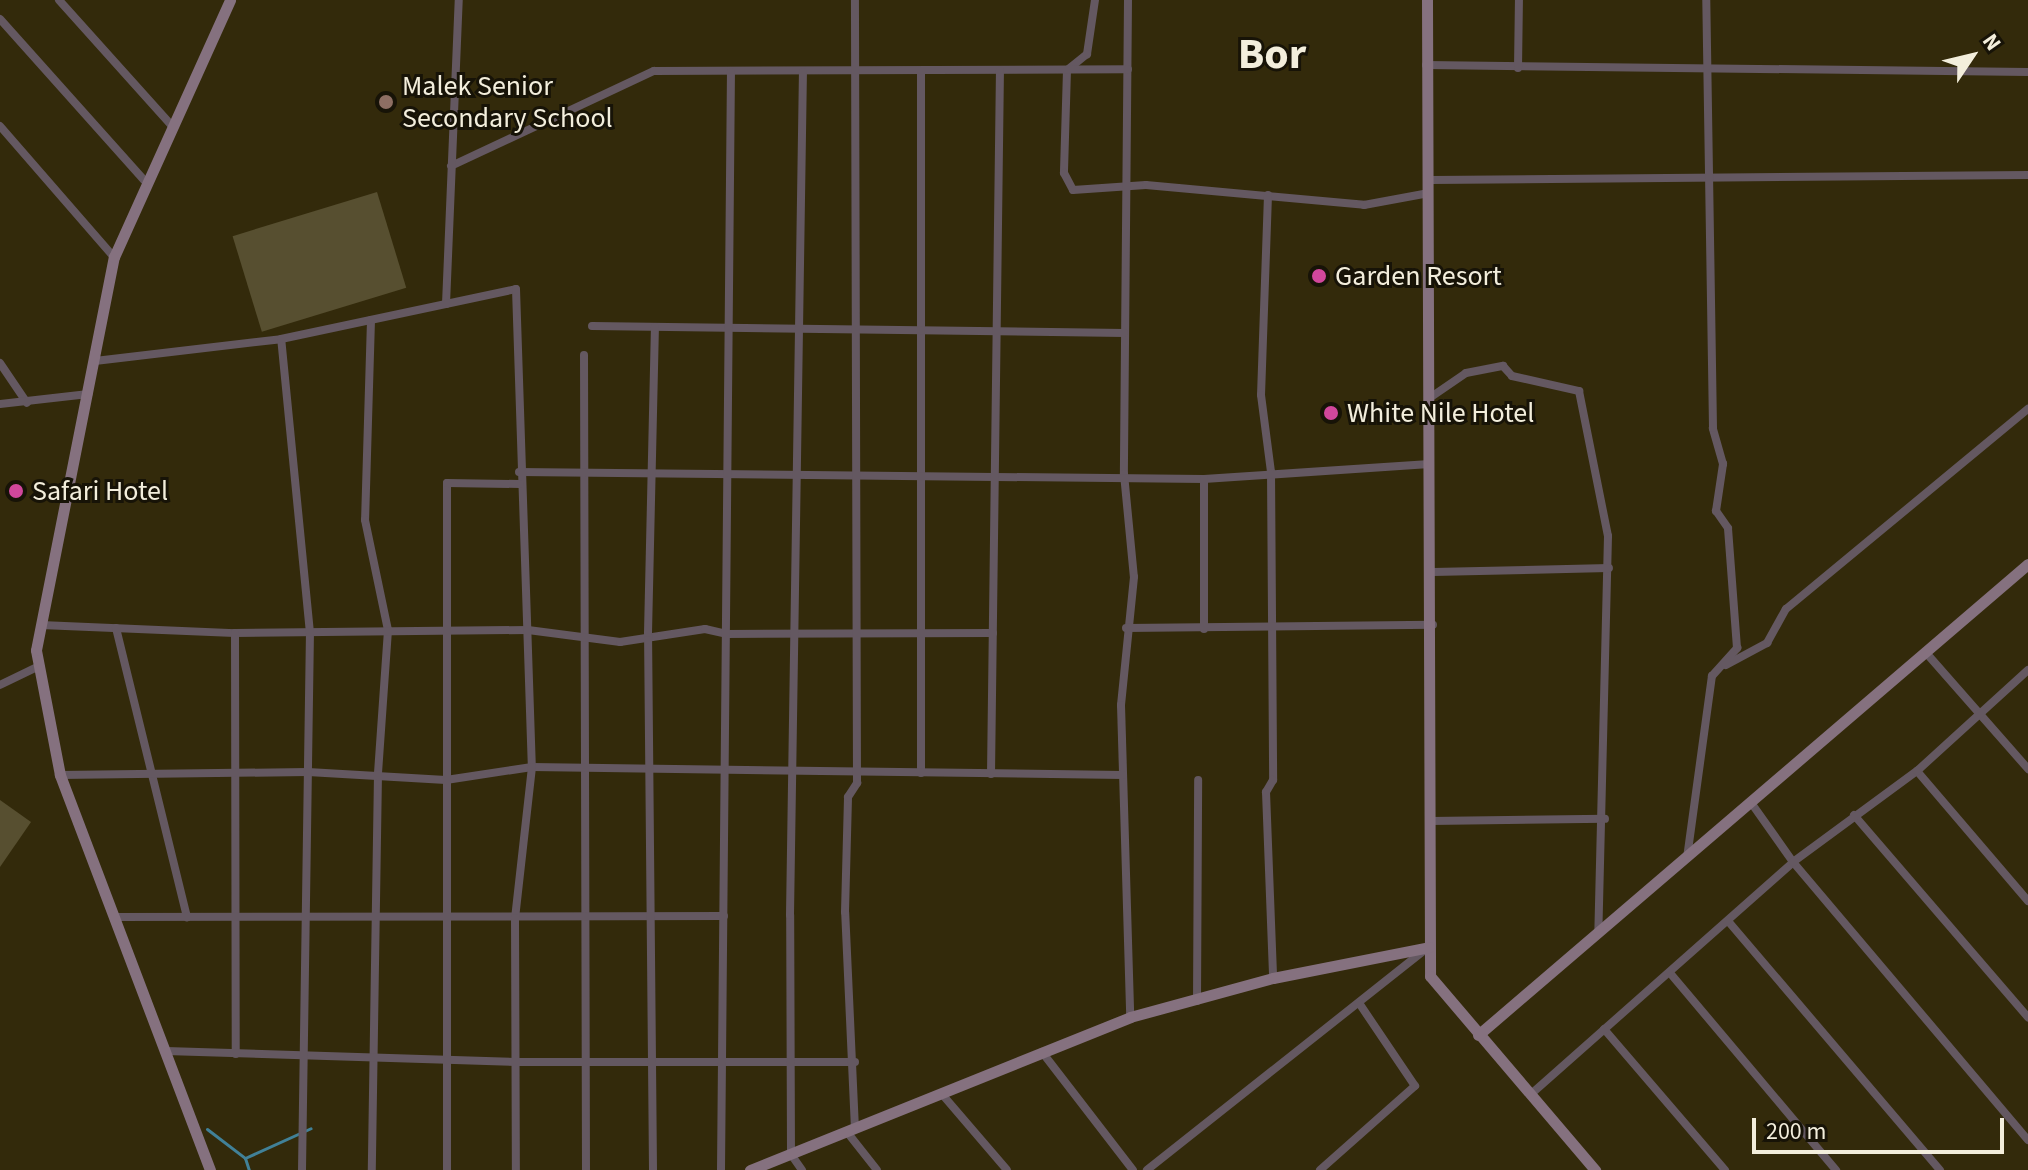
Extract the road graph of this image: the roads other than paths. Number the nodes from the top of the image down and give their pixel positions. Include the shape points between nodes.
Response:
1 (59, 0) edge
2 (230, 0) edge
3 (459, 0) edge
4 (855, 0) edge
5 (1095, 0) edge
6 (1128, 0) edge
7 (1427, 0) edge
8 (1519, 0) edge
9 (1706, 0) edge
10 (0, 19) edge
11 (1426, 65) junction
12 (1518, 68) junction
13 (1128, 69) junction
14 (1000, 70) junction
15 (1067, 70) junction
16 (1711, 70) junction
17 (921, 71) junction
18 (731, 72) junction
19 (803, 72) junction
20 (855, 72) junction
21 (2028, 72) edge
22 (171, 125) junction
23 (0, 126) edge
24 (451, 166) junction
25 (2028, 175) edge
26 (144, 180) junction
27 (1431, 180) junction
28 (1705, 181) junction
29 (1128, 186) junction
30 (1431, 193) junction
31 (1268, 195) junction
32 (114, 257) junction
33 (446, 304) junction
34 (371, 320) junction
35 (592, 326) dead end
36 (655, 327) junction
37 (730, 329) junction
38 (799, 332) junction
39 (854, 332) junction
40 (922, 333) junction
41 (1124, 333) junction
42 (996, 335) junction
43 (281, 339) junction
44 (584, 355) dead end
45 (95, 361) junction
46 (0, 363) edge
47 (88, 394) junction
48 (1431, 397) junction
49 (27, 403) junction
50 (0, 404) edge
51 (2028, 409) edge
52 (1430, 464) junction
53 (585, 470) junction
54 (654, 471) junction
55 (519, 472) junction
56 (1271, 472) junction
57 (728, 473) junction
58 (1124, 474) junction
59 (797, 475) junction
60 (854, 476) junction
61 (923, 478) junction
62 (995, 479) junction
63 (1204, 479) junction
64 (520, 484) junction
65 (2028, 564) edge
66 (1609, 568) junction
67 (1433, 572) junction
68 (41, 625) junction
69 (1433, 625) junction
70 (116, 628) junction
71 (1126, 628) junction
72 (1273, 628) junction
73 (1204, 629) junction
74 (388, 630) junction
75 (528, 630) junction
76 (235, 633) junction
77 (310, 633) junction
78 (446, 633) junction
79 (584, 633) junction
80 (648, 633) junction
81 (993, 633) junction
82 (726, 634) junction
83 (791, 634) junction
84 (922, 634) junction
85 (856, 635) junction
86 (1928, 655) junction
87 (37, 667) junction
88 (2028, 670) edge
89 (1712, 676) junction
90 (0, 685) edge
91 (1981, 716) junction
92 (532, 767) junction
93 (2028, 769) edge
94 (1917, 771) junction
95 (308, 772) junction
96 (585, 772) junction
97 (650, 772) junction
98 (725, 772) junction
99 (790, 772) junction
100 (857, 772) junction
101 (236, 773) junction
102 (921, 773) junction
103 (149, 774) junction
104 (378, 774) junction
105 (991, 774) junction
106 (60, 775) junction
107 (1123, 775) junction
108 (446, 780) junction
109 (1198, 780) dead end
110 (1752, 804) junction
111 (1854, 815) junction
112 (1605, 819) junction
113 (1430, 821) junction
114 (1686, 859) junction
115 (1793, 862) junction
116 (2028, 901) edge
117 (724, 916) junction
118 (115, 917) junction
119 (187, 917) junction
120 (234, 917) junction
121 (309, 917) junction
122 (376, 917) junction
123 (446, 917) junction
124 (586, 917) junction
125 (650, 917) junction
126 (515, 918) junction
127 (1728, 921) junction
128 (1598, 935) junction
129 (1429, 947) junction
130 (1670, 973) junction
131 (1273, 978) junction
132 (1197, 1002) junction
133 (1359, 1003) junction
134 (1130, 1017) junction
135 (2028, 1017) edge
136 (1604, 1029) junction
137 (1478, 1035) junction
138 (166, 1051) junction
139 (1042, 1052) junction
140 (236, 1054) junction
141 (305, 1057) junction
142 (374, 1059) junction
143 (446, 1060) junction
144 (790, 1061) junction
145 (516, 1062) junction
146 (855, 1062) junction
147 (586, 1063) junction
148 (652, 1063) junction
149 (722, 1064) junction
150 (941, 1093) junction
151 (1530, 1095) junction
152 (851, 1130) junction
153 (2028, 1140) edge
154 (791, 1154) junction
155 (210, 1170) edge
156 (302, 1170) edge
157 (372, 1170) edge
158 (447, 1170) edge
159 (516, 1170) edge
160 (586, 1170) edge
161 (653, 1170) edge
162 (721, 1170) edge
163 (750, 1170) edge
164 (802, 1170) edge
165 (877, 1170) edge
166 (1007, 1170) edge
167 (1133, 1170) edge
168 (1147, 1170) edge
169 (1320, 1170) edge
170 (1595, 1170) edge
171 (1725, 1170) edge
172 (1836, 1170) edge
173 (1940, 1170) edge

1 - 22 street
2 - 22 street
3 - 24 street
4 - 20 street
5 - 15 street via 1087,54
6 - 13 street
7 - 11 street
8 - 12 street
9 - 16 street
10 - 26 street
11 - 12 street
11 - 27 street
12 - 16 street
13 - 15 street
13 - 29 street
14 - 15 street
14 - 17 street
14 - 42 street
15 - 29 street via 1066,184 1083,191
16 - 21 street
16 - 28 street
17 - 20 street
17 - 40 street
18 - 19 street
18 - 24 street via 654,71
18 - 37 street
19 - 20 street
19 - 38 street
20 - 39 street
22 - 26 street
23 - 32 street
24 - 33 street
25 - 28 street
26 - 32 street
27 - 28 street
27 - 30 street
28 - 89 street via 1713,428 1723,464 1716,511 1728,528 1737,648
29 - 31 street
29 - 41 street
30 - 31 street via 1364,205
30 - 48 street
31 - 56 street via 1261,395
32 - 45 street
33 - 34 street
33 - 55 street via 516,289
34 - 43 street
34 - 74 street via 365,520
35 - 36 street
36 - 37 street
36 - 54 street
37 - 38 street
37 - 57 street
38 - 39 street
38 - 59 street
39 - 40 street
39 - 60 street
40 - 42 street
40 - 61 street
41 - 42 street
41 - 58 street
42 - 62 street
43 - 45 street
43 - 77 street
44 - 53 street
45 - 47 street
46 - 49 street
47 - 49 street
47 - 68 street
48 - 52 street
48 - 66 street via 1466,373 1503,366 1512,376 1579,391
49 - 50 street
51 - 89 street via 1786,609 1767,643
52 - 56 street
52 - 67 street
53 - 54 street
53 - 55 street
53 - 79 street
54 - 57 street
54 - 80 street
55 - 64 street
56 - 63 street
56 - 72 street
57 - 59 street
57 - 82 street
58 - 62 street
58 - 63 street
58 - 71 street via 1133,559
59 - 60 street
59 - 83 street
60 - 61 street
60 - 85 street
61 - 62 street
61 - 84 street
62 - 81 street
63 - 73 street
64 - 75 street
64 - 78 street via 447,483
65 - 86 street
66 - 67 street
66 - 112 street
67 - 69 street
68 - 70 street
68 - 87 street
69 - 72 street
69 - 113 street
70 - 76 street
70 - 103 street
71 - 73 street
71 - 107 street
72 - 73 street
72 - 131 street via 1273,780 1266,792
74 - 77 street
74 - 78 street
74 - 104 street
75 - 78 street
75 - 79 street
75 - 92 street
76 - 77 street
76 - 101 street
77 - 95 street
78 - 108 street
79 - 80 street via 620,642
79 - 96 street
80 - 82 street via 705,629
80 - 97 street
81 - 84 street
81 - 105 street
82 - 83 street
82 - 98 street
83 - 85 street
83 - 99 street
84 - 85 street
84 - 102 street
85 - 100 street
86 - 91 street
86 - 110 street
87 - 90 street
87 - 106 street
88 - 91 street
89 - 114 street
91 - 93 street
91 - 94 street
92 - 96 street
92 - 108 street
92 - 126 street
94 - 111 street
94 - 116 street
95 - 101 street
95 - 104 street
95 - 121 street
96 - 97 street
96 - 124 street
97 - 98 street
97 - 125 street
98 - 99 street
98 - 117 street
99 - 100 street
99 - 144 street
100 - 102 street
100 - 146 street via 848,797 845,912
101 - 103 street
101 - 120 street
102 - 105 street
103 - 106 street
103 - 119 street
104 - 108 street
104 - 122 street
105 - 107 street
106 - 118 street
107 - 134 street
108 - 123 street
109 - 132 street
110 - 114 street
110 - 115 street
111 - 115 street
111 - 135 street
112 - 113 street
112 - 128 street
113 - 129 street
114 - 128 street
115 - 127 street
115 - 153 street
117 - 125 street
117 - 149 street
118 - 119 street
118 - 138 street
119 - 120 street
120 - 121 street
120 - 140 street
121 - 122 street
121 - 141 street
122 - 123 street
122 - 142 street
123 - 126 street
123 - 143 street
124 - 125 street
124 - 126 street
124 - 147 street
125 - 148 street
126 - 145 street
127 - 130 street
127 - 173 street
128 - 137 street
129 - 131 street
129 - 133 street
129 - 137 street via 1430,976
130 - 136 street
130 - 172 street
131 - 132 street
132 - 134 street
133 - 168 street
133 - 169 street via 1415,1086
134 - 139 street
136 - 151 street
136 - 171 street
137 - 151 street
138 - 140 street
138 - 155 street
139 - 150 street
139 - 167 street
140 - 141 street
141 - 142 street
141 - 156 street
142 - 143 street
142 - 157 street
143 - 145 street
143 - 158 street
144 - 146 street
144 - 149 street
144 - 154 street
145 - 147 street
145 - 159 street
146 - 152 street
147 - 148 street
147 - 160 street
148 - 149 street
148 - 161 street
149 - 162 street
150 - 152 street
150 - 166 street
151 - 170 street
152 - 154 street
152 - 165 street
154 - 163 street
154 - 164 street

